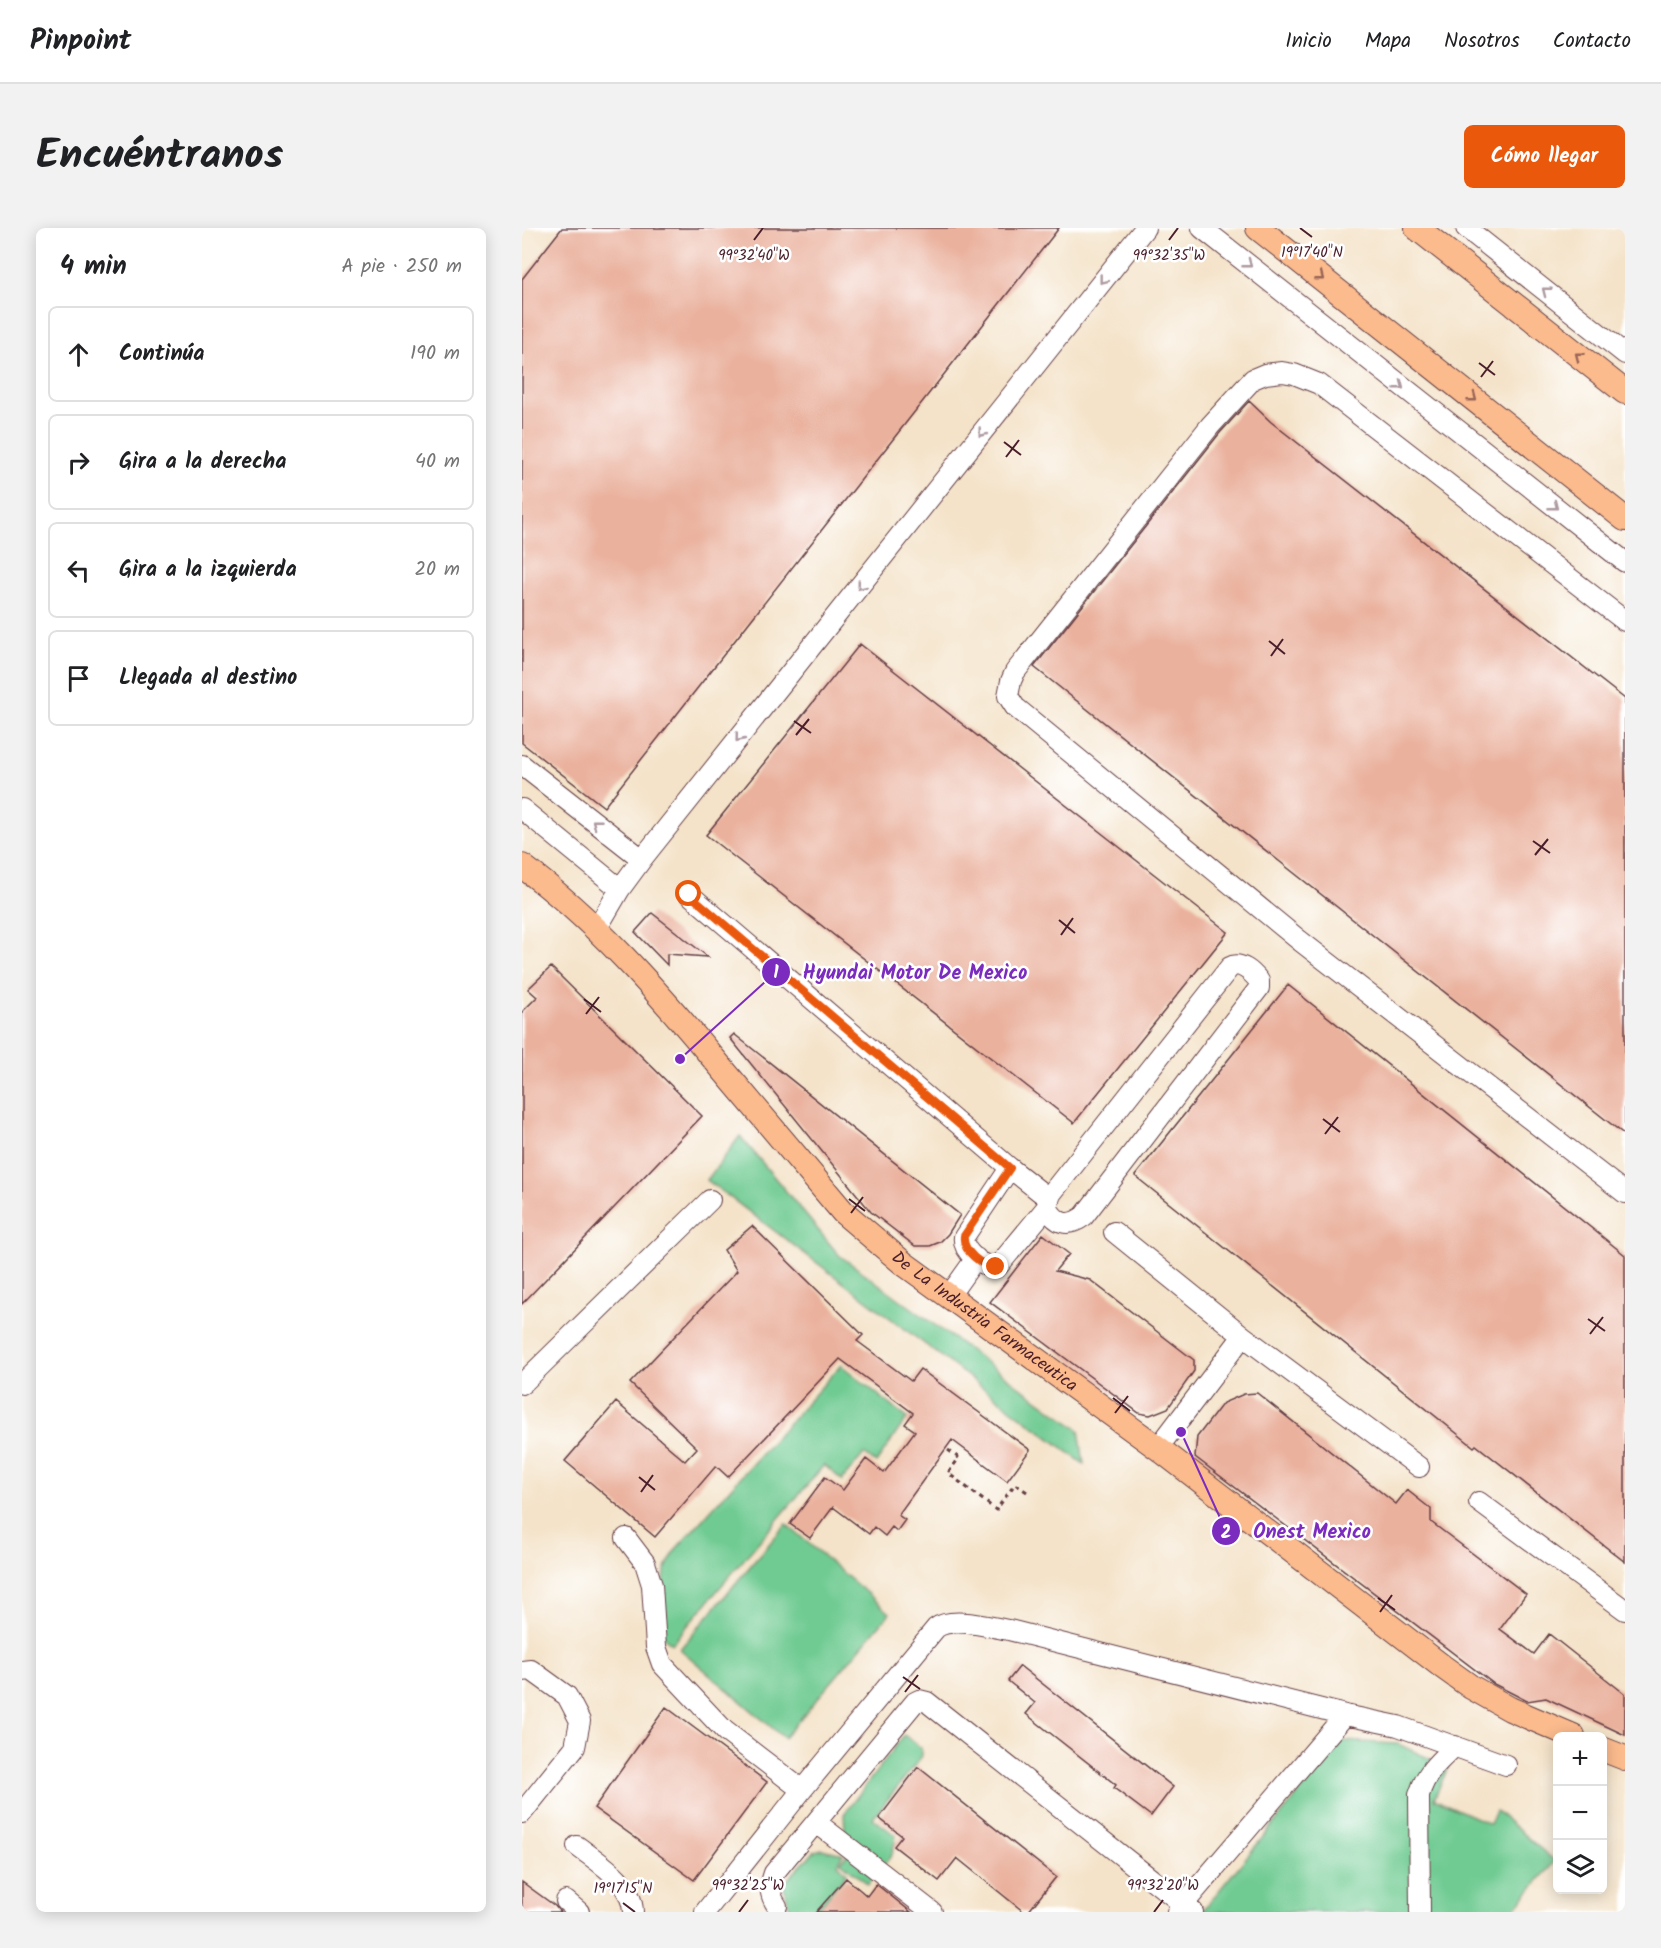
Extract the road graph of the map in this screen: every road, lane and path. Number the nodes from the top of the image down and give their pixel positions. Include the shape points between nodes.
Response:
1 (1202, 228) edge
2 (1258, 228) edge
3 (1417, 228) edge
4 (1467, 228) edge
5 (1141, 230) edge
6 (1625, 354) edge
7 (1625, 392) edge
8 (1625, 519) edge
9 (1625, 562) edge
10 (1625, 621) edge
11 (522, 765) edge
12 (522, 809) edge
13 (642, 859) junction
14 (522, 866) edge
15 (620, 889) junction
16 (689, 894) dead end
17 (596, 930) junction
18 (1010, 1168) junction
19 (1625, 1193) edge
20 (710, 1200) dead end
21 (1047, 1202) junction
22 (1113, 1232) dead end
23 (976, 1258) junction
24 (949, 1296) junction
25 (1243, 1336) junction
26 (522, 1384) edge
27 (1158, 1448) junction
28 (948, 1450) dead end
29 (1419, 1467) dead end
30 (1027, 1492) dead end
31 (1479, 1502) dead end
32 (626, 1538) dead end
33 (1625, 1610) edge
34 (522, 1671) edge
35 (1345, 1715) junction
36 (1562, 1732) edge
37 (1455, 1746) junction
38 (1607, 1751) edge
39 (1625, 1758) edge
40 (1506, 1765) dead end
41 (802, 1790) junction
42 (522, 1813) edge
43 (817, 1822) junction
44 (578, 1846) dead end
45 (777, 1906) dead end
46 (1184, 1909) edge
47 (633, 1912) edge
48 (705, 1912) edge
49 (932, 1912) edge
50 (1420, 1912) edge

1 -> 9 street
2 -> 8 main road
7 -> 3 main road
6 -> 4 street
5 -> 13 street
10 - 19 street via 1319,384 1294,374 1265,374 1253,379 1210,426 1015,672 1008,696 1015,707 1299,940
13 -> 11 street
12 - 15 street
13 - 15 street
14 - 17 main road, De La Industria Farmaceutica
15 - 17 street
16 - 18 street
17 - 24 main road, De La Industria Farmaceutica via 670,1008 843,1212
18 - 21 street
18 - 23 street via 964,1236 964,1245
20 - 26 street
21 - 21 street via 1230,967 1236,964 1255,976 1258,987 1084,1216 1062,1223 1052,1216
21 - 23 street via 996,1267
22 - 25 street
23 - 24 street
24 - 27 main road, De La Industria Farmaceutica
25 - 27 street
25 - 29 street
27 - 36 main road, De La Industria Farmaceutica via 1443,1667 1510,1709
28 - 30 path via 958,1458 948,1473 996,1510 1015,1484
31 - 33 street
32 - 41 street via 645,1563 652,1585 656,1647 662,1664 725,1731
34 - 42 street via 531,1671 567,1696 580,1721 575,1747
35 - 37 street via 1398,1726
35 - 41 street via 1009,1630 946,1623 936,1628
35 - 46 street
37 - 40 street
37 - 50 street via 1430,1771 1419,1795
38 - 39 main road
41 - 48 street
43 - 45 street via 774,1873 770,1896
43 - 46 street via 915,1702 923,1700
43 - 49 street
44 - 47 street via 625,1888

